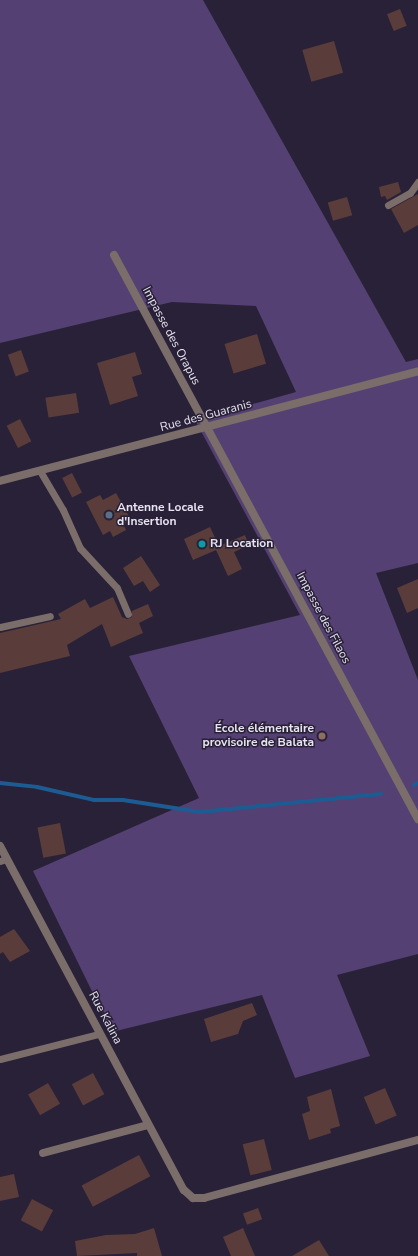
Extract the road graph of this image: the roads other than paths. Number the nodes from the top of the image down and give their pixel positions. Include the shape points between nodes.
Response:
1 (418, 182) edge
2 (388, 205) dead end
3 (114, 255) dead end
4 (418, 372) edge
5 (207, 428) junction
6 (40, 471) junction
7 (0, 481) edge
8 (128, 614) dead end
9 (50, 616) dead end
10 (0, 627) edge
11 (418, 819) edge
12 (0, 846) edge
13 (3, 860) edge
14 (99, 1034) junction
15 (0, 1059) edge
16 (148, 1125) junction
17 (418, 1140) edge
18 (43, 1153) dead end

1 - 2 lane via 410,193
3 - 5 street, Impasse des Orapus
4 - 5 street, Rue des Guaranis
5 - 6 street, Rue des Guaranis
5 - 11 street, Impasse des Filaos via 212,433
6 - 7 street, Rue des Guaranis
6 - 8 lane via 63,510 80,548 117,588
9 - 10 lane
12 - 13 street, Rue Kalina
13 - 14 street, Rue Kalina
14 - 15 lane
14 - 16 street, Rue Kalina
16 - 17 street, Rue Kalina via 184,1190 193,1198 219,1194
16 - 18 street

